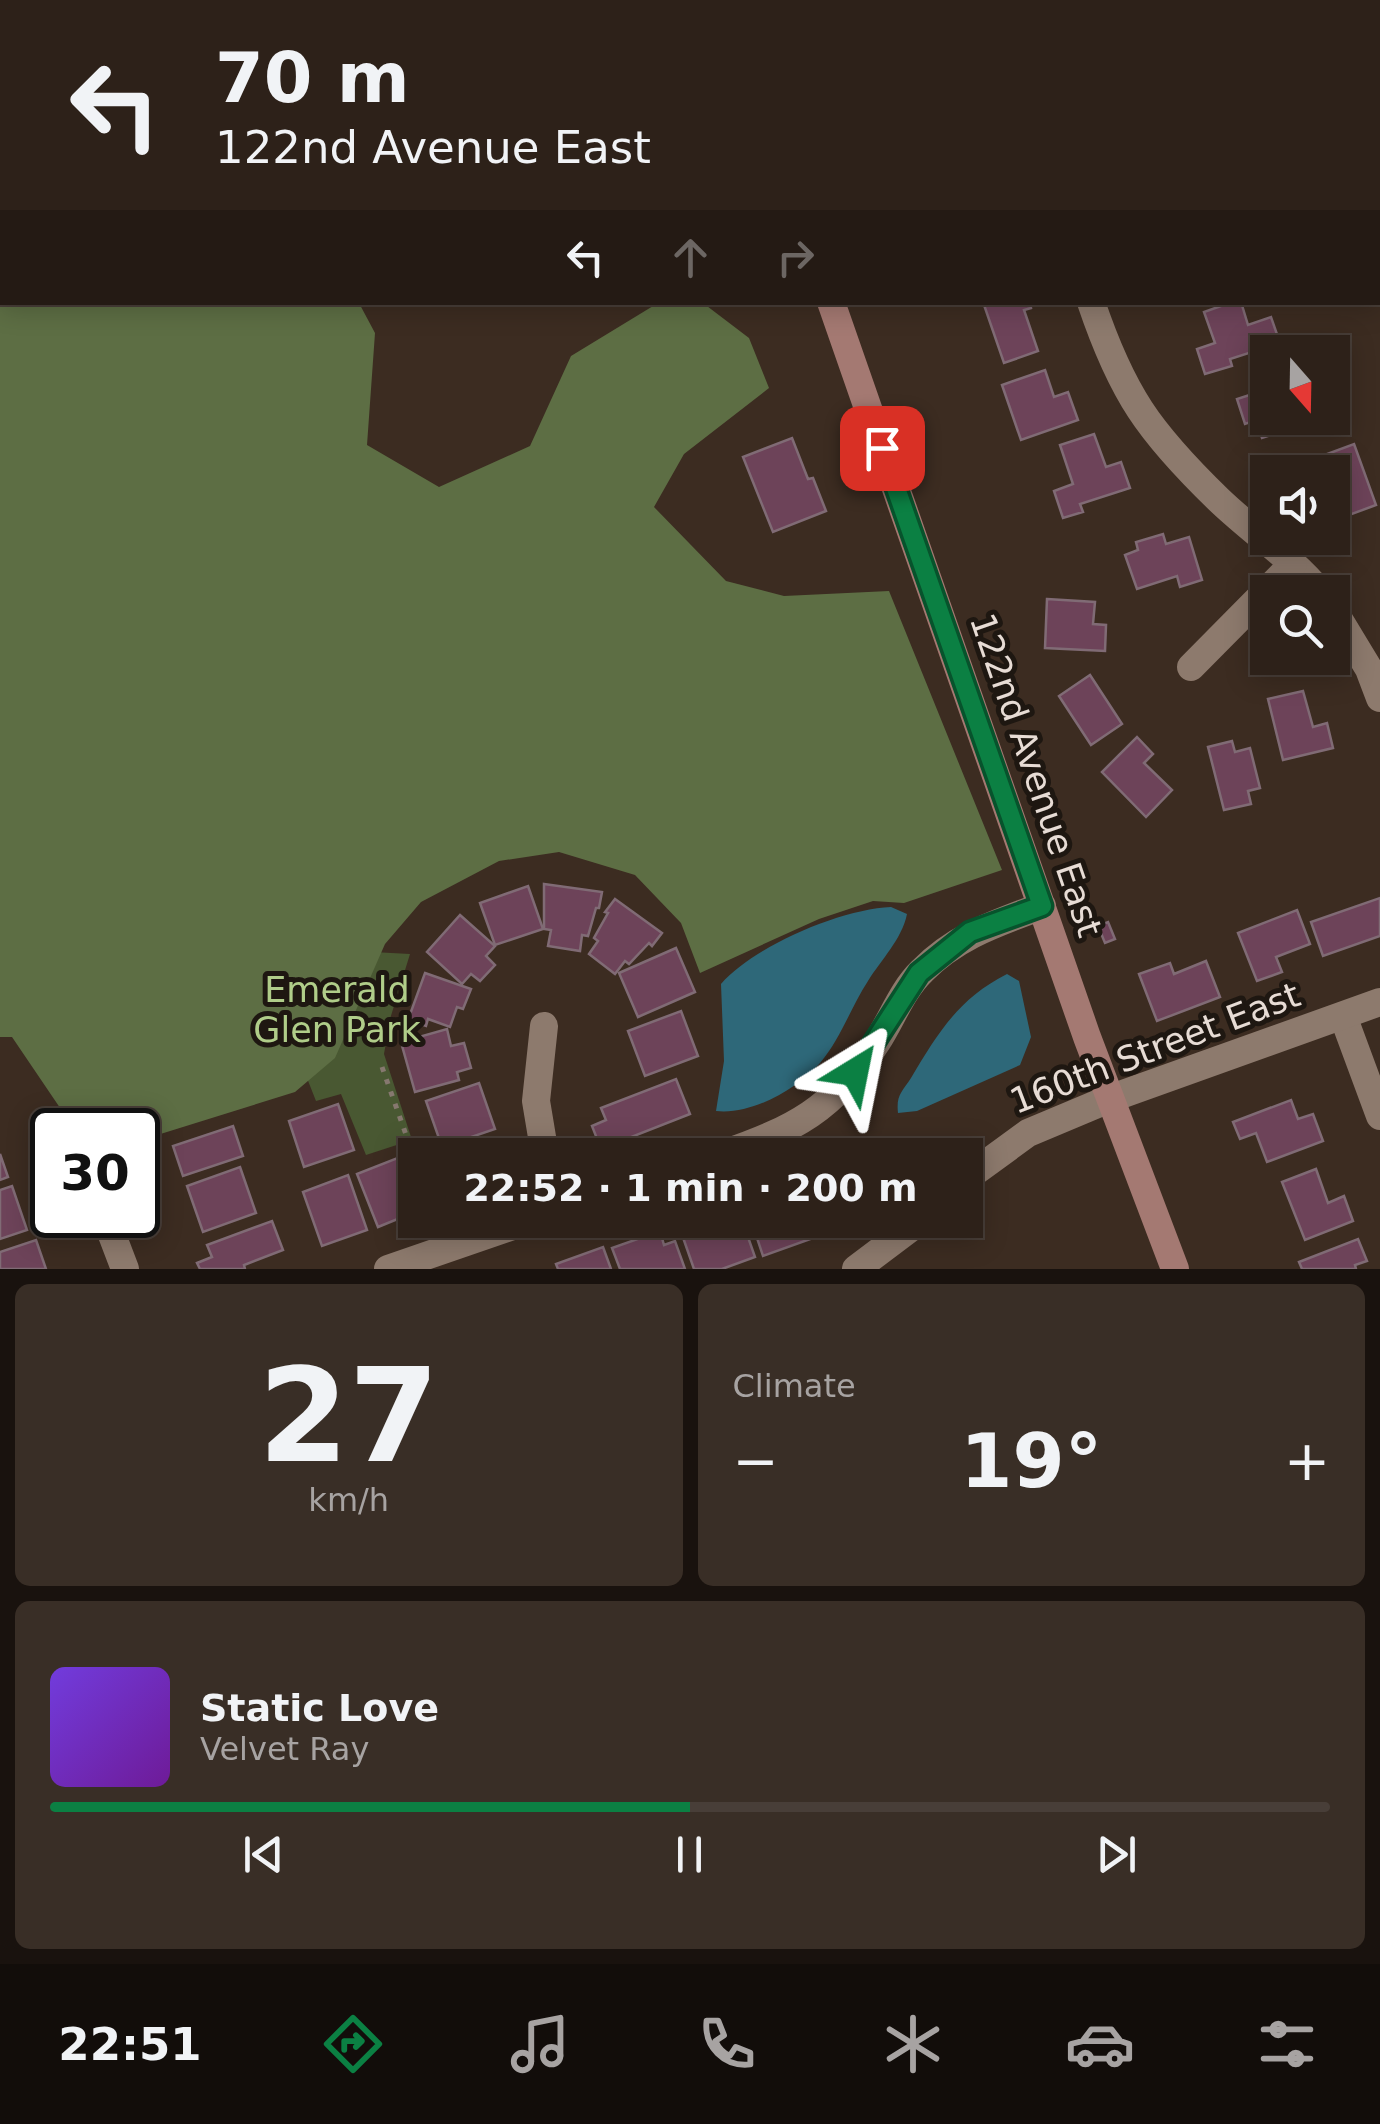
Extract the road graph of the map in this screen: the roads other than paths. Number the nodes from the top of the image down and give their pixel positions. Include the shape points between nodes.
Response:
1 (832, 305) edge
2 (1091, 305) edge
3 (1292, 564) junction
4 (1303, 575) edge
5 (1350, 637) edge
6 (1191, 667) dead end
7 (1380, 698) edge
8 (1042, 906) junction
9 (1380, 1002) edge
10 (1344, 1016) junction
11 (544, 1026) dead end
12 (1109, 1100) junction
13 (1380, 1116) edge
14 (542, 1138) edge
15 (770, 1138) edge
16 (983, 1166) edge
17 (114, 1238) edge
18 (478, 1238) edge
19 (898, 1238) edge
20 (125, 1269) edge
21 (388, 1269) edge
22 (856, 1269) edge
23 (1175, 1269) edge

1 - 8 main road, 122nd Avenue East
2 - 3 street via 1142,418 1218,499
3 - 4 street
3 - 6 street
5 - 7 street
8 - 12 main road, 122nd Avenue East
8 - 15 street via 970,932 947,948 919,973 832,1100
9 - 10 street, 160th Street East
10 - 12 street, 160th Street East
10 - 13 street
11 - 14 street via 536,1100
12 - 16 street, 160th Street East via 1028,1133
12 - 23 main road, 122nd Avenue East
17 - 20 street
18 - 21 street
19 - 22 street

